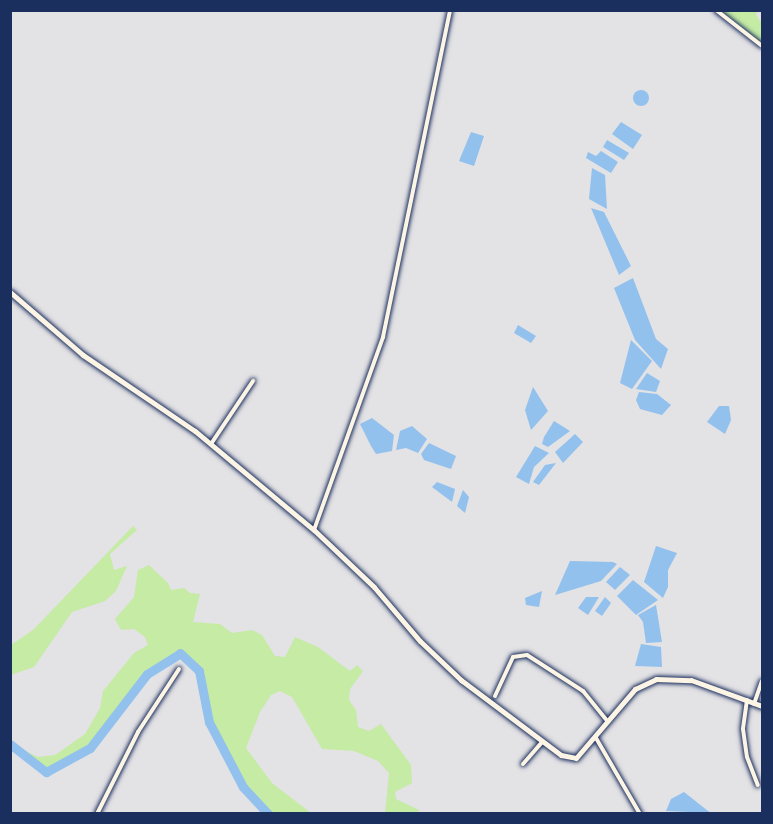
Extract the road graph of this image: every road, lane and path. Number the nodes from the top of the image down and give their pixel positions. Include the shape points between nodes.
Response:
1 (450, 10) edge
2 (716, 10) edge
3 (762, 46) edge
4 (10, 292) edge
5 (253, 381) dead end
6 (211, 444) junction
7 (314, 530) junction
8 (179, 669) dead end
9 (762, 681) edge
10 (495, 696) dead end
11 (747, 700) junction
12 (754, 704) junction
13 (762, 706) edge
14 (608, 721) junction
15 (596, 738) junction
16 (542, 742) junction
17 (523, 764) dead end
18 (758, 785) dead end
19 (97, 813) edge
20 (640, 813) edge

1 - 7 street via 383,338
2 - 3 street
4 - 6 street via 83,355
5 - 6 street
6 - 7 street
7 - 16 street via 461,680
8 - 19 street via 138,732
9 - 12 street
10 - 14 street via 513,657 527,654 583,691
11 - 12 street
11 - 14 street via 691,680 656,679 635,689
11 - 18 street via 743,729 747,757
12 - 13 street
14 - 15 street
15 - 16 street via 570,759
15 - 20 street
16 - 17 street

